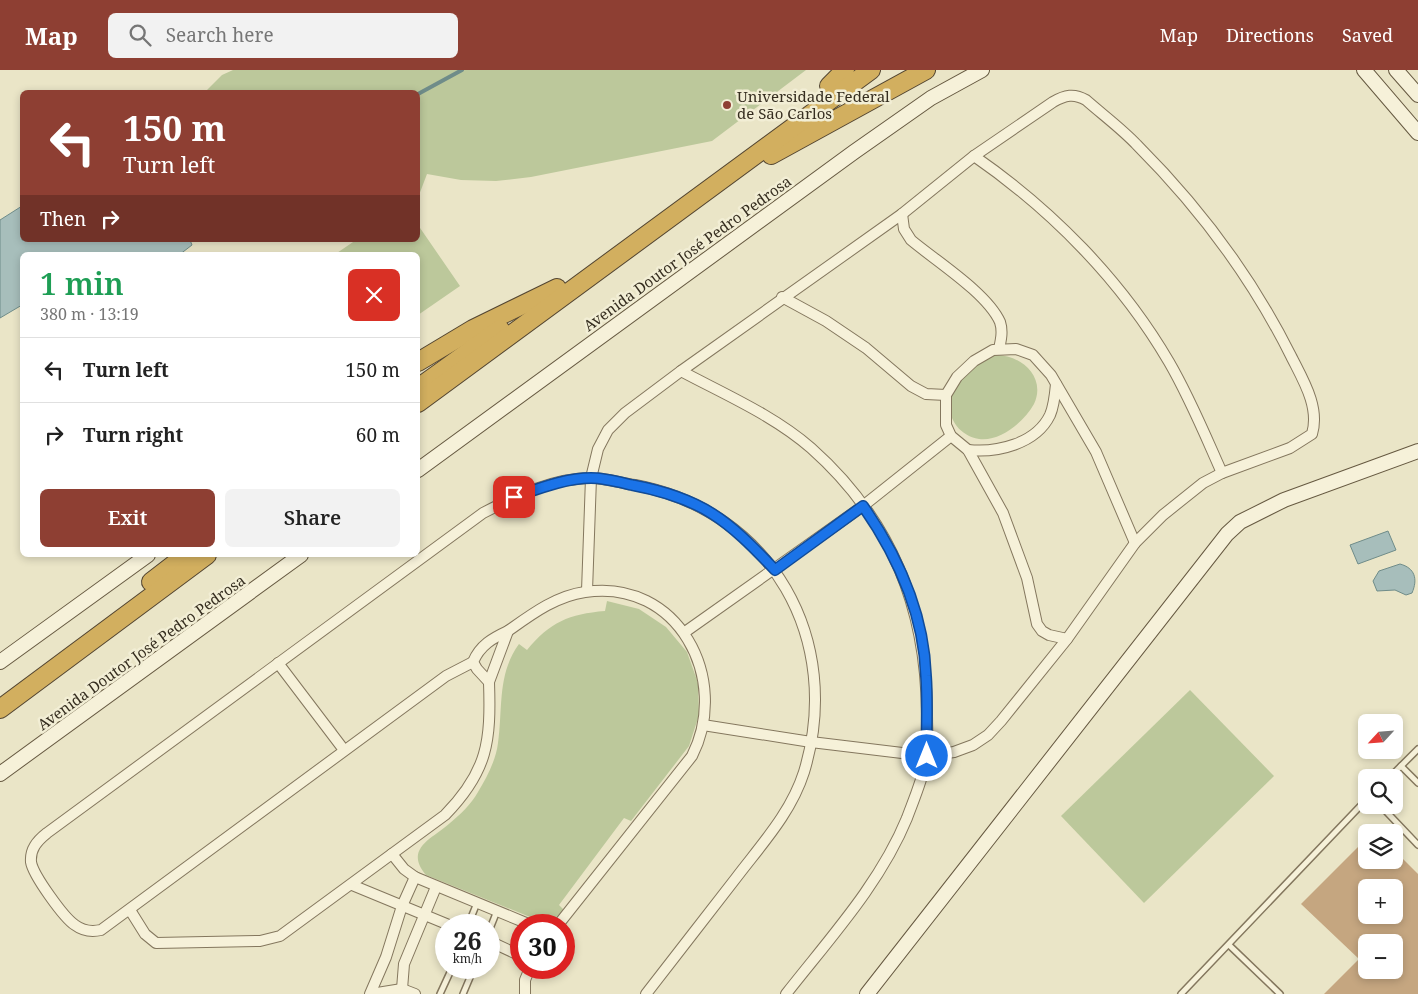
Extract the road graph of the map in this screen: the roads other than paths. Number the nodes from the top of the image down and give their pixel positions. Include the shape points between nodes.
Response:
1 (845, 70) edge
2 (850, 70) edge
3 (871, 70) edge
4 (926, 70) edge
5 (982, 70) edge
6 (1364, 70) edge
7 (1396, 70) edge
8 (829, 86) junction
9 (1418, 95) edge
10 (1418, 134) edge
11 (974, 156) junction
12 (711, 187) junction
13 (902, 214) junction
14 (558, 288) junction
15 (782, 297) junction
16 (1000, 349) junction
17 (420, 361) edge
18 (681, 371) junction
19 (1056, 384) junction
20 (420, 387) edge
21 (946, 395) junction
22 (420, 402) edge
23 (951, 436) junction
24 (968, 450) junction
25 (1418, 451) edge
26 (420, 469) edge
27 (1222, 472) junction
28 (591, 478) junction
29 (863, 506) junction
30 (1135, 543) junction
31 (145, 557) edge
32 (183, 557) edge
33 (204, 557) edge
34 (298, 557) edge
35 (775, 570) junction
36 (586, 591) junction
37 (508, 631) junction
38 (685, 632) junction
39 (1067, 639) junction
40 (0, 662) edge
41 (474, 662) junction
42 (278, 663) junction
43 (489, 682) junction
44 (0, 694) edge
45 (0, 709) edge
46 (703, 725) junction
47 (811, 742) junction
48 (1418, 749) edge
49 (344, 750) junction
50 (927, 756) junction
51 (1400, 766) junction
52 (1397, 769) edge
53 (0, 774) edge
54 (1418, 783) edge
55 (1358, 808) edge
56 (1389, 814) edge
57 (1418, 845) edge
58 (392, 854) junction
59 (415, 877) junction
60 (352, 885) junction
61 (436, 887) junction
62 (477, 903) junction
63 (402, 906) junction
64 (130, 910) junction
65 (497, 911) junction
66 (472, 914) edge
67 (496, 914) edge
68 (567, 914) edge
69 (425, 916) junction
70 (510, 916) edge
71 (435, 920) edge
72 (1229, 945) junction
73 (447, 979) edge
74 (469, 979) edge
75 (525, 979) edge
76 (402, 989) junction
77 (371, 994) edge
78 (415, 994) edge
79 (440, 994) edge
80 (463, 994) edge
81 (525, 994) edge
82 (646, 994) edge
83 (786, 994) edge
84 (867, 994) edge
85 (1181, 994) edge
86 (1280, 994) edge

1 - 8 highway
2 - 8 highway
3 - 12 highway
4 - 12 highway
5 - 26 street, Avenida Doutor José Pedro Pedrosa via 931,98 854,152
6 - 10 street
7 - 9 street
8 - 14 highway
11 - 13 street
11 - 27 street via 1017,185 1053,218 1138,315 1169,362
11 - 27 street via 1063,96 1076,95 1137,144 1190,202 1237,264 1276,326 1303,381 1316,422 1312,434 1302,442
12 - 22 highway
13 - 15 street
13 - 16 street via 904,229 911,240 993,311 1000,323
14 - 17 highway via 472,329
14 - 20 highway
15 - 18 street
15 - 21 street via 866,348 911,386 926,394
16 - 19 street via 1033,354
16 - 21 street via 974,361 957,377
18 - 28 street via 625,413 608,430 598,449
18 - 29 street via 772,420 809,446 838,473
19 - 24 street via 1049,416 1033,435 1003,448 983,452
19 - 30 street via 1096,452
21 - 23 street via 946,425
23 - 24 street
23 - 29 street
24 - 39 street via 991,489 1015,543 1037,624 1049,635
25 - 84 street via 1284,500 1240,522 1227,534
27 - 30 street via 1183,498
28 - 35 street via 662,490 691,501 741,534
28 - 36 street
28 - 42 street via 538,488 483,513
29 - 35 street
29 - 50 street via 880,530 901,571 918,622 926,674
30 - 39 street
31 - 40 street
32 - 44 highway
33 - 45 highway
34 - 53 street, Avenida Doutor José Pedro Pedrosa
35 - 38 street
35 - 47 street via 801,619 810,649 816,679 816,712
36 - 37 street via 550,604
36 - 38 street via 634,596 664,613
37 - 41 street via 486,644
37 - 43 street
38 - 46 street via 702,670 706,701
39 - 50 street via 988,735 954,752
41 - 43 street
41 - 49 street via 446,676
42 - 49 street
42 - 64 street via 34,845 31,856 34,874 76,926 89,931 101,930
43 - 58 street via 490,731 486,753 476,776 463,797 445,815
46 - 47 street
46 - 68 street via 699,743 683,770
47 - 50 street
47 - 82 street via 804,773 793,800
48 - 51 lane
49 - 64 street
50 - 83 street via 906,819 889,856
51 - 52 lane
51 - 54 lane
55 - 72 lane
56 - 57 lane
58 - 59 street
58 - 60 street
59 - 61 street
59 - 63 street
60 - 63 street
60 - 64 street via 280,936 268,940 156,943 145,934
61 - 62 street
61 - 69 street
62 - 65 street
62 - 66 lane
63 - 69 street
63 - 77 street
65 - 67 lane
65 - 70 street
69 - 71 street
69 - 76 street via 404,964
72 - 85 lane
72 - 86 lane
73 - 79 lane
74 - 80 lane
75 - 81 street
76 - 77 street
76 - 78 street

